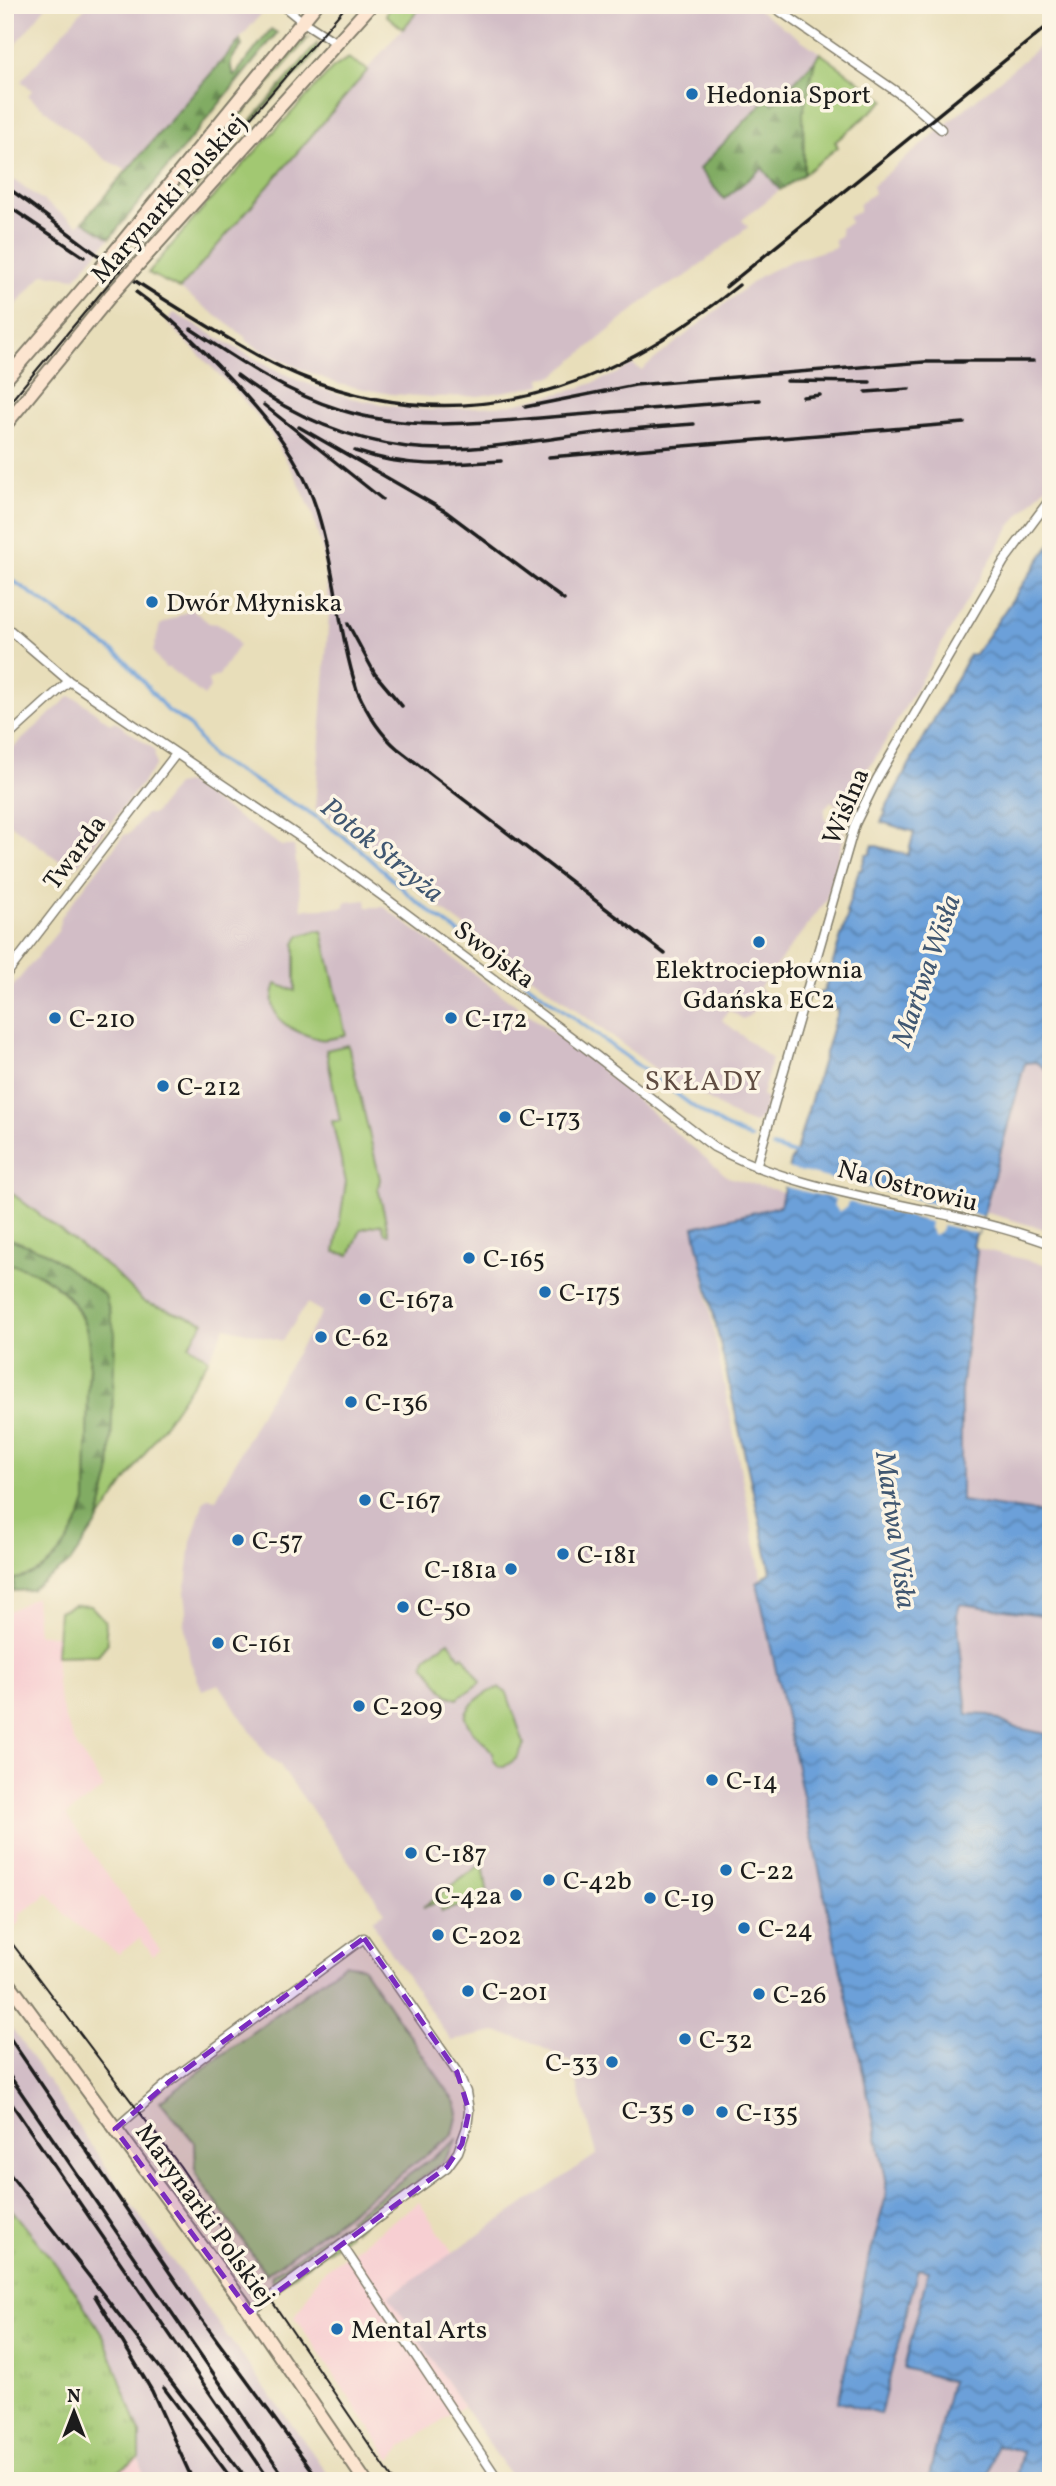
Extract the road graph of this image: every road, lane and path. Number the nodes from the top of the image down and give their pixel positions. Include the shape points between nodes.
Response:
1 (282, 5) edge
2 (316, 5) edge
3 (371, 5) edge
4 (771, 5) edge
5 (302, 21) junction
6 (338, 44) junction
7 (942, 129) dead end
8 (5, 380) edge
9 (5, 425) edge
10 (1051, 498) edge
11 (5, 626) edge
12 (69, 681) junction
13 (5, 739) edge
14 (176, 754) junction
15 (5, 976) edge
16 (756, 1167) junction
17 (1051, 1244) edge
18 (5, 1978) edge
19 (115, 2129) junction
20 (342, 2245) junction
21 (250, 2312) junction
22 (365, 2481) edge
23 (499, 2481) edge

1 - 5 street
2 - 5 main road, Marynarki Polskiej
3 - 6 main road, Marynarki Polskiej
4 - 7 street
5 - 6 street
5 - 8 main road, Marynarki Polskiej, bridge
6 - 9 main road, Marynarki Polskiej, bridge via 207,185
10 - 16 street, Wiślna via 1004,561 855,824
11 - 12 street, Swojska
12 - 13 street
12 - 14 street, Swojska
14 - 15 street, Twarda
14 - 16 street, Swojska via 388,900 700,1138
16 - 17 street, Na Ostrowiu
18 - 19 main road, Marynarki Polskiej
19 - 20 street via 170,2081 364,1938 457,2072 466,2092 469,2119 462,2144 447,2167
19 - 21 main road, Marynarki Polskiej
20 - 21 street
20 - 23 street
21 - 22 main road, Marynarki Polskiej

